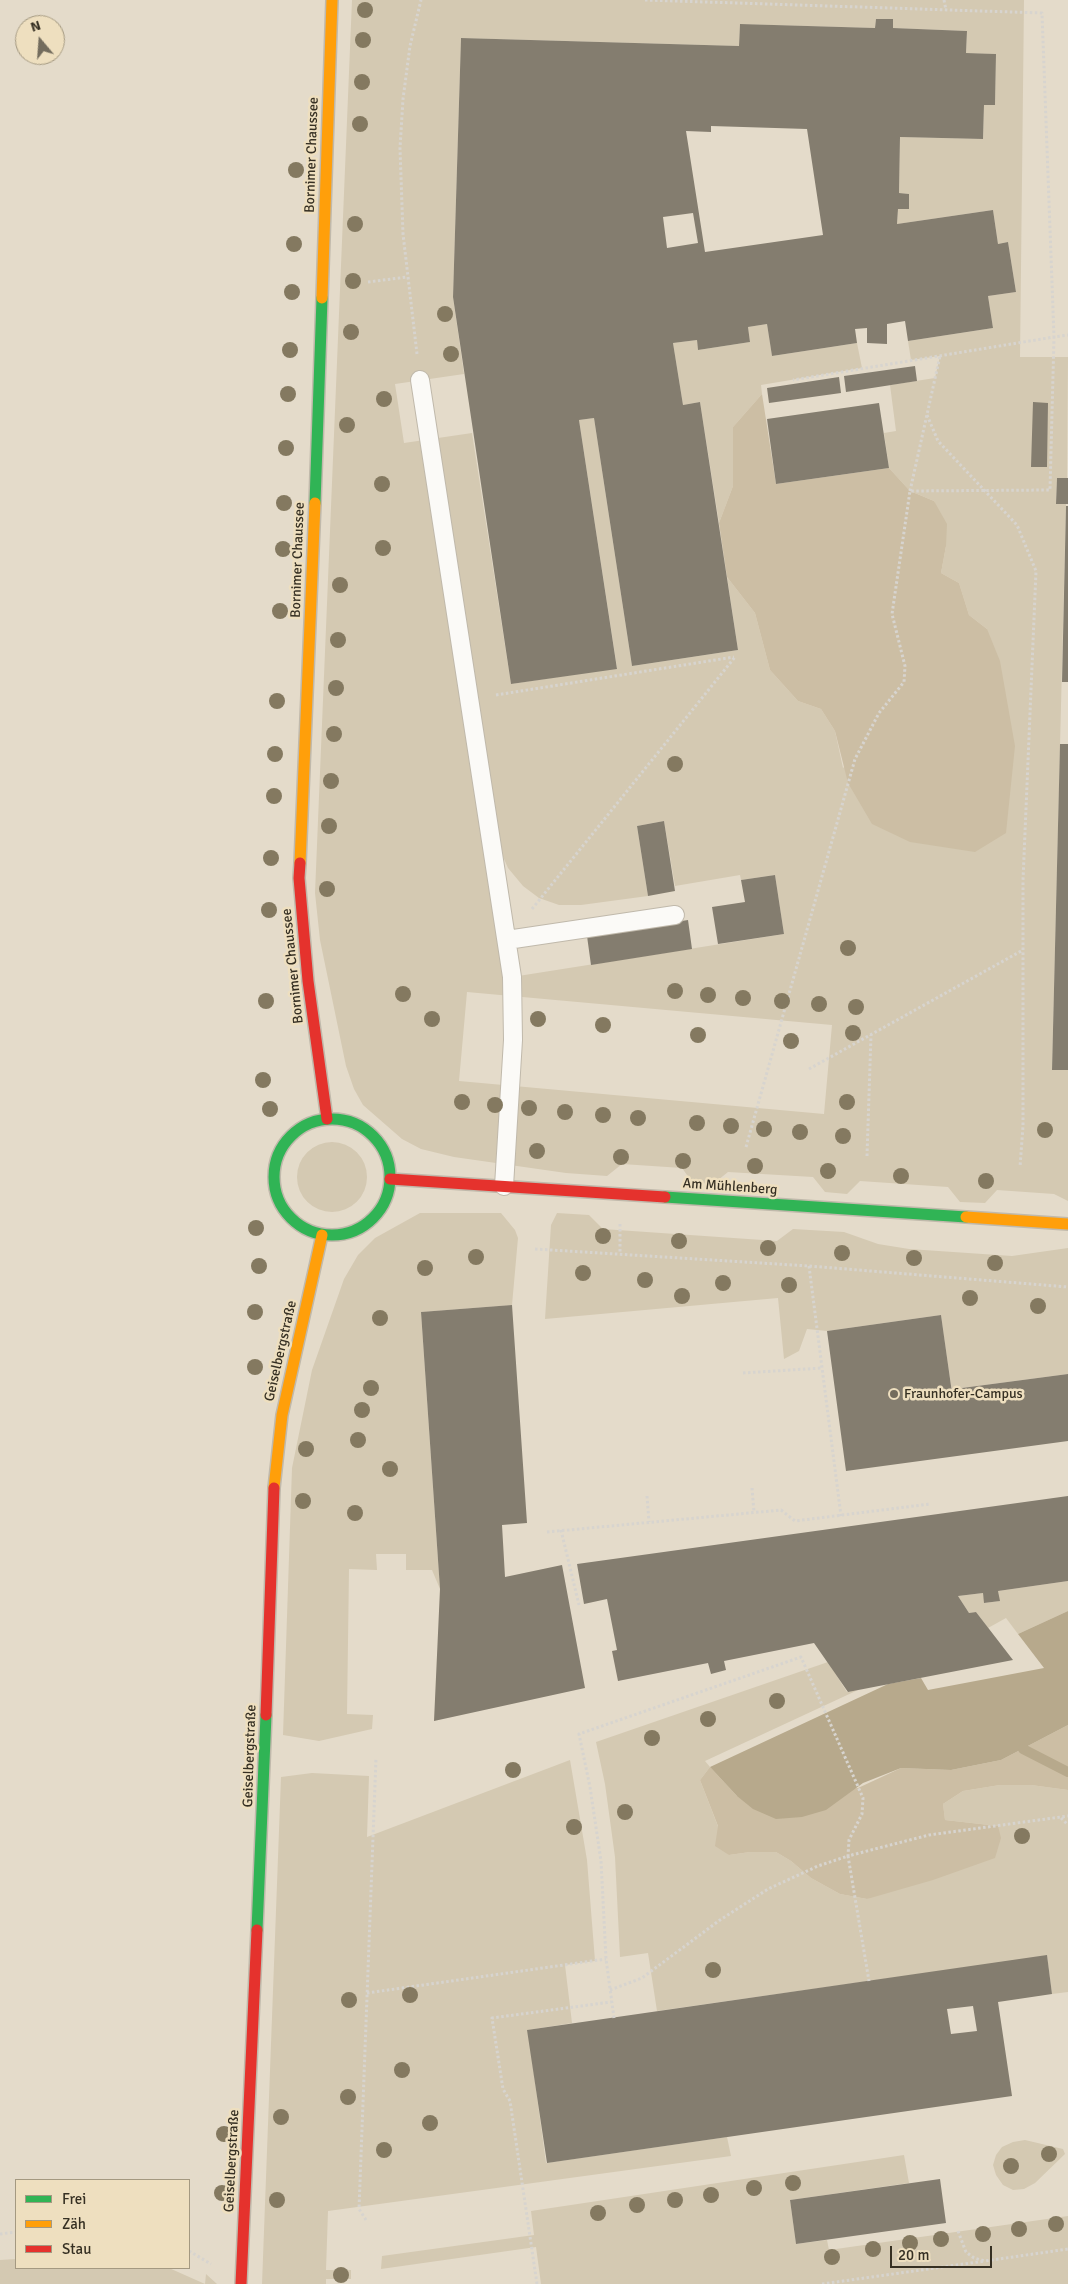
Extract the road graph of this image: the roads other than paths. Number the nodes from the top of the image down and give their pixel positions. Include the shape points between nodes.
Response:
1 (332, 0) edge
2 (420, 380) road end
3 (675, 915) dead end
4 (507, 940) junction
5 (326, 1119) junction
6 (390, 1179) junction
7 (504, 1186) junction
8 (1068, 1224) edge
9 (322, 1234) junction
10 (242, 2284) edge

1 - 5 street, Bornimer Chaussee via 299,878 308,981
2 - 4 lane
3 - 4 lane
4 - 7 lane via 512,977 512,1040
5 - 6 street via 352,1122 373,1136 382,1147
5 - 9 street via 308,1124 281,1148 275,1166 274,1185 279,1202 290,1217 305,1229
6 - 7 street, Am Mühlenberg
6 - 9 street via 384,1202 368,1223 345,1234
7 - 8 street, Am Mühlenberg
9 - 10 street, Geiselbergstraße via 282,1415 275,1467 266,1755

